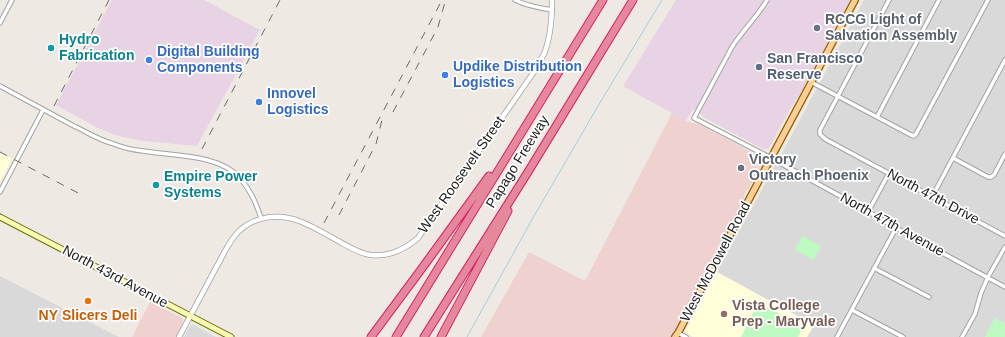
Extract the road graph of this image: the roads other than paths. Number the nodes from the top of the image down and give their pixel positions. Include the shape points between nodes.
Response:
1 (12, 0) edge
2 (515, 0) edge
3 (552, 0) edge
4 (603, 0) edge
5 (633, 0) edge
6 (767, 0) edge
7 (855, 0) edge
8 (889, 0) edge
9 (939, 0) edge
10 (988, 0) edge
11 (552, 10) junction
12 (0, 23) edge
13 (1005, 60) edge
14 (811, 82) junction
15 (0, 86) edge
16 (838, 96) junction
17 (43, 110) junction
18 (877, 117) junction
19 (515, 143) junction
20 (1005, 154) edge
21 (770, 158) junction
22 (953, 158) junction
23 (528, 172) junction
24 (889, 173) junction
25 (0, 192) edge
26 (932, 197) junction
27 (868, 212) junction
28 (0, 217) edge
29 (261, 218) junction
30 (896, 228) junction
31 (1005, 236) edge
32 (1005, 247) edge
33 (874, 268) junction
34 (988, 277) junction
35 (1005, 287) edge
36 (929, 297) dead end
37 (852, 310) junction
38 (190, 316) junction
39 (677, 336) edge
40 (179, 337) edge
41 (231, 337) edge
42 (371, 337) edge
43 (396, 337) edge
44 (424, 337) edge
45 (440, 337) edge
46 (686, 337) edge
47 (837, 337) edge
48 (903, 337) edge
49 (962, 337) edge

1 - 12 street
2 - 11 street
3 - 11 street, West Roosevelt Street
4 - 19 highway, Papago Freeway
5 - 23 highway, Papago Freeway
6 - 21 street, North 47th Avenue via 732,46 694,118
7 - 14 main road, West McDowell Road
8 - 16 street
9 - 18 street
10 - 18 street via 916,134 911,136
11 - 29 street, West Roosevelt Street via 548,40 536,69 424,230 412,243 394,253 370,255 299,221 280,217
13 - 22 street
14 - 16 street
14 - 21 main road, West McDowell Road
15 - 17 street
16 - 18 street
16 - 24 street, North 47th Drive via 820,134
17 - 25 street
17 - 29 street via 111,143 218,163 240,177 255,200
19 - 42 highway
19 - 43 highway, Papago Freeway
20 - 22 street via 991,177
21 - 27 street, North 47th Avenue
21 - 39 main road, West McDowell Road
22 - 26 street
23 - 44 highway, Papago Freeway
23 - 45 highway
24 - 26 street, North 47th Drive
24 - 27 street
26 - 31 street, North 47th Drive
27 - 30 street, North 47th Avenue
28 - 38 main road, North 43rd Avenue
29 - 38 street, West Roosevelt Street via 246,226 233,238
30 - 33 street
30 - 34 street, North 47th Avenue
32 - 34 street
33 - 36 street
33 - 37 street
34 - 35 street, North 47th Avenue
34 - 49 street
37 - 47 street
37 - 48 street
38 - 40 street, West Roosevelt Street
38 - 41 main road, North 43rd Avenue
39 - 46 street

